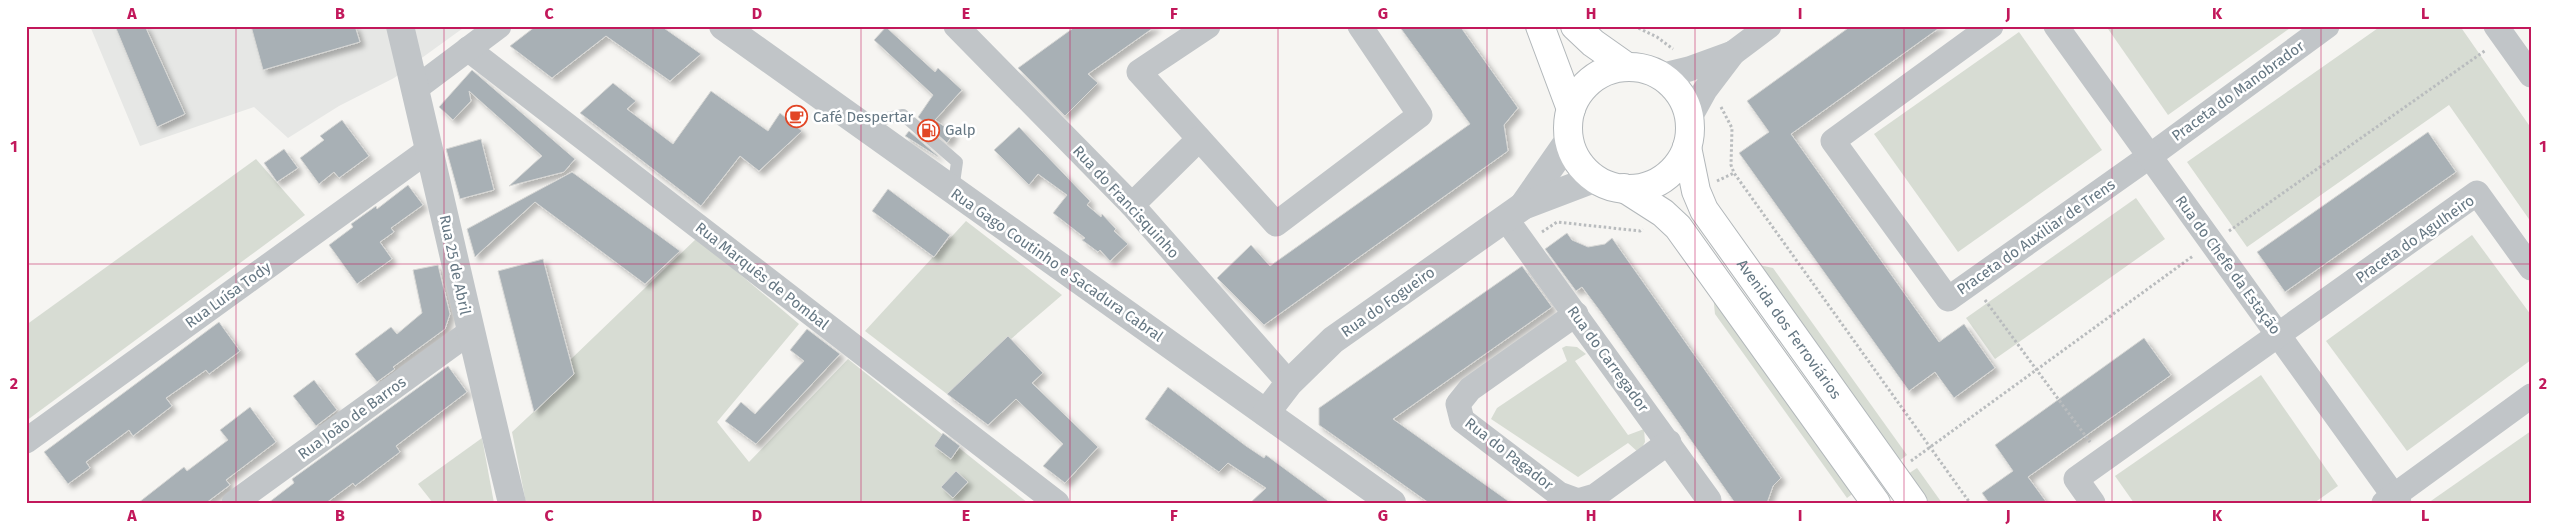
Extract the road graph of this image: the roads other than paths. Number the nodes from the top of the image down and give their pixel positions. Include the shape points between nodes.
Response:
1 (400, 26) edge
2 (499, 26) edge
3 (723, 26) edge
4 (956, 26) edge
5 (1208, 26) edge
6 (1360, 26) edge
7 (1540, 26) edge
8 (1575, 26) edge
9 (1770, 26) edge
10 (1991, 26) edge
11 (2056, 26) edge
12 (2327, 26) edge
13 (2500, 32) edge
14 (468, 49) junction
15 (1733, 53) junction
16 (1627, 68) junction
17 (2531, 75) edge
18 (1660, 76) junction
19 (415, 89) junction
20 (1571, 109) junction
21 (1689, 119) junction
22 (1199, 139) junction
23 (1569, 140) junction
24 (1687, 147) junction
25 (430, 149) junction
26 (2150, 156) junction
27 (1594, 179) junction
28 (1624, 188) junction
29 (1132, 205) junction
30 (1515, 212) junction
31 (2531, 268) edge
32 (1576, 314) junction
33 (470, 332) junction
34 (2279, 336) junction
35 (1288, 383) junction
36 (2531, 396) edge
37 (1266, 413) junction
38 (26, 441) edge
39 (1669, 442) junction
40 (1709, 500) dead end
41 (2392, 500) edge
42 (234, 503) edge
43 (512, 503) edge
44 (1057, 503) edge
45 (1392, 503) edge
46 (1876, 503) edge
47 (1913, 503) edge
48 (2093, 503) edge

1 - 19 street, Rua 25 de Abril
2 - 14 street
3 - 37 street, Rua Gago Coutinho e Sacadura Cabral
4 - 29 street, Rua do Francisquinho
5 - 22 street via 1139,72
6 - 22 street via 1420,115 1276,224
7 - 20 main road, Avenida dos Ferroviários
8 - 16 main road, Avenida dos Ferroviários via 1593,44
9 - 15 street
10 - 26 street, Praceta do Auxiliar de Trens via 1833,141 1948,299
11 - 26 street, Rua do Chefe da Estação
12 - 26 street, Praceta do Manobrador
13 - 17 street
14 - 19 street
14 - 44 street, Rua Marquês de Pombal
15 - 18 street
15 - 21 street via 1705,90
16 - 18 main road, Avenida dos Ferroviários via 1644,69
16 - 20 main road, Avenida dos Ferroviários via 1609,71 1592,80 1579,92
18 - 21 main road, Avenida dos Ferroviários via 1684,101
19 - 25 street, Rua 25 de Abril
20 - 23 main road, Avenida dos Ferroviários
21 - 24 main road, Avenida dos Ferroviários
22 - 29 street
23 - 27 main road, Avenida dos Ferroviários via 1573,155
23 - 30 street, Rua do Fogueiro
24 - 28 main road, Avenida dos Ferroviários via 1678,165 1663,179 1644,187
24 - 47 main road, Avenida dos Ferroviários via 1696,191 1704,210
25 - 33 street, Rua 25 de Abril
25 - 38 street, Rua Luísa Tody
26 - 34 street, Rua do Chefe da Estação
27 - 28 main road, Avenida dos Ferroviários via 1608,186
27 - 30 street, Rua do Fogueiro
28 - 46 main road, Avenida dos Ferroviários via 1663,213 1678,227
29 - 35 street, Rua do Francisquinho
30 - 32 street, Rua do Carregador
30 - 35 street, Rua do Fogueiro via 1333,340
31 - 34 street, Praceta do Agulheiro via 2477,193
32 - 39 street, Rua do Carregador
32 - 39 street, Rua do Pagador via 1470,389 1458,404 1462,420 1560,494 1578,501 1595,496
33 - 42 street, Rua João de Barros
33 - 43 street, Rua 25 de Abril
34 - 41 street, Rua do Chefe da Estação
34 - 48 street via 2076,479
35 - 37 street, Rua do Fogueiro
36 - 41 street
37 - 45 street, Rua Gago Coutinho e Sacadura Cabral
39 - 40 street, Rua do Carregador

